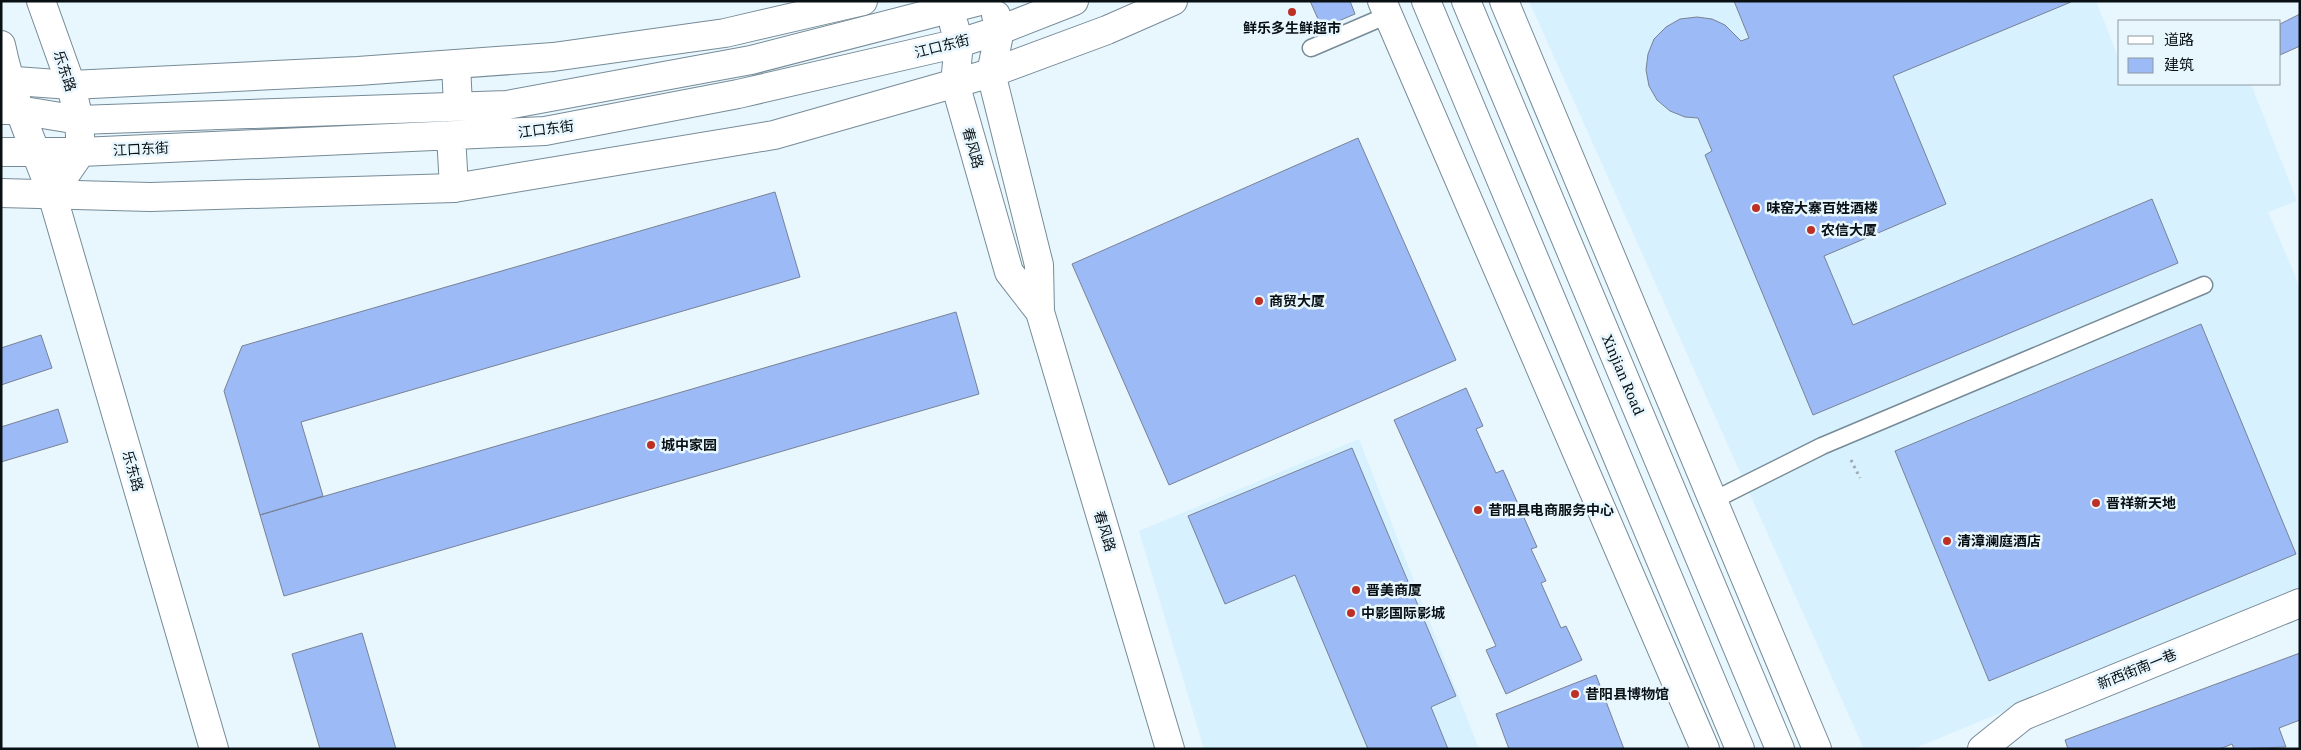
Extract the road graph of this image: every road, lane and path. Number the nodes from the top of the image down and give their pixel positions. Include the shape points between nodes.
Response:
1 (41, 1) edge
2 (863, 1) edge
3 (980, 1) edge
4 (992, 1) edge
5 (1074, 1) edge
6 (1173, 1) edge
7 (1426, 1) edge
8 (1466, 1) edge
9 (1504, 1) edge
10 (949, 6) edge
11 (1385, 8) edge
12 (1000, 30) junction
13 (959, 42) junction
14 (1, 45) edge
15 (1312, 48) dead end
16 (456, 64) junction
17 (991, 73) junction
18 (5, 80) edge
19 (955, 83) junction
20 (71, 85) junction
21 (458, 106) junction
22 (10, 110) edge
23 (79, 120) junction
24 (451, 135) junction
25 (1, 152) edge
26 (36, 152) junction
27 (81, 152) junction
28 (454, 188) junction
29 (1, 194) edge
30 (52, 194) junction
31 (2204, 285) dead end
32 (1040, 312) junction
33 (1714, 500) junction
34 (2300, 603) edge
35 (214, 749) edge
36 (1170, 749) edge
37 (1705, 749) edge
38 (1740, 749) edge
39 (1780, 749) edge
40 (1817, 749) edge
41 (1982, 749) edge

1 - 20 main road, 乐东路
2 - 16 main road via 725,33 553,57
3 - 10 main road
4 - 12 main road, 春风路
5 - 12 main road, 江口东街
6 - 17 main road via 1107,30
7 - 38 main road
8 - 39 main road, Xinjian Road
9 - 33 main road
10 - 13 main road, 春风路
10 - 21 main road via 751,60 507,105
11 - 15 lane
11 - 37 main road
12 - 13 main road, 江口东街
12 - 17 main road, 春风路
13 - 19 main road, 春风路
13 - 24 main road, 江口东街 via 738,94 545,131
14 - 18 main road, 乐东路
16 - 20 main road
16 - 21 main road
17 - 19 main road
17 - 32 main road, 春风路 via 1039,265
18 - 20 main road
18 - 22 main road, 乐东路
19 - 28 main road via 774,135
19 - 32 main road, 春风路 via 1009,272
20 - 23 main road, 乐东路
21 - 23 main road
22 - 23 main road
22 - 26 main road, 乐东路
23 - 27 main road, 乐东路
24 - 27 main road, 江口东街
24 - 28 main road
25 - 26 main road, 江口东街
26 - 27 main road, 江口东街
26 - 30 main road, 乐东路
27 - 30 main road
28 - 30 main road via 150,197
29 - 30 main road
30 - 35 main road, 乐东路
31 - 33 lane via 1822,446
32 - 36 main road, 春风路
33 - 40 main road
34 - 41 main road, 新西街南一巷 via 2023,716

